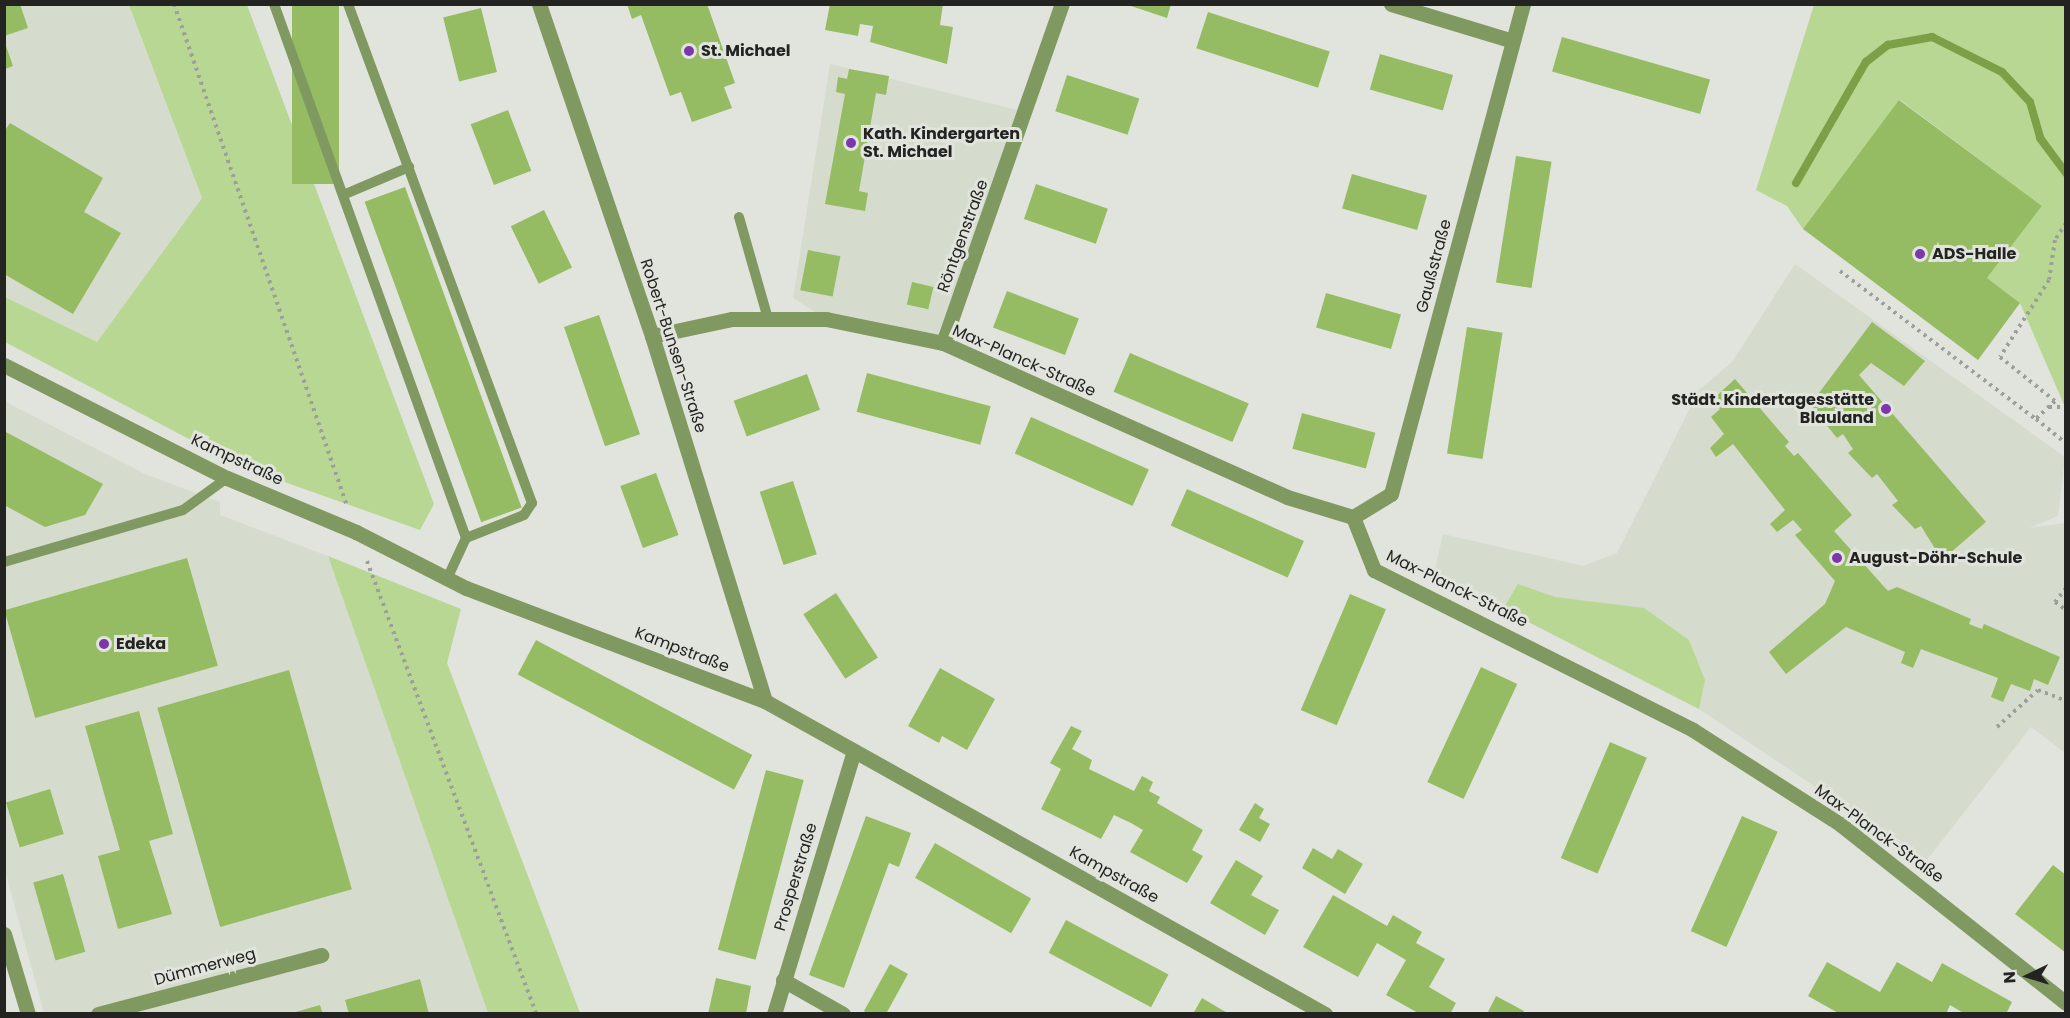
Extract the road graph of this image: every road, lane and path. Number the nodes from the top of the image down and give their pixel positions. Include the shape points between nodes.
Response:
1 (274, 4) edge
2 (348, 4) edge
3 (539, 4) edge
4 (1062, 4) edge
5 (1391, 4) edge
6 (1523, 4) edge
7 (1513, 41) junction
8 (409, 167) junction
9 (343, 195) junction
10 (740, 217) dead end
11 (2066, 223) edge
12 (1840, 271) dead end
13 (768, 319) junction
14 (652, 336) junction
15 (944, 343) junction
16 (4, 365) edge
17 (2049, 407) junction
18 (2066, 407) edge
19 (2036, 419) junction
20 (2066, 443) edge
21 (227, 477) junction
22 (1353, 517) junction
23 (466, 538) junction
24 (4, 562) edge
25 (447, 579) junction
26 (2066, 588) edge
27 (2066, 610) edge
28 (765, 701) junction
29 (2066, 701) edge
30 (1997, 728) dead end
31 (854, 751) junction
32 (4, 934) edge
33 (321, 954) dead end
34 (783, 980) junction
35 (2064, 999) edge
36 (28, 1014) edge
37 (98, 1014) edge
38 (774, 1014) edge
39 (843, 1014) edge
40 (1324, 1014) edge

1 - 9 lane
2 - 8 lane
3 - 14 street, Robert-Bunsen-Straße
4 - 15 street, Röntgenstraße
5 - 7 street
6 - 7 street, Gaußstraße
7 - 22 street, Gaußstraße via 1391,495
8 - 9 lane
8 - 23 lane via 532,503 524,515
9 - 23 lane
10 - 13 lane
11 - 17 path via 2055,240 2049,280 2000,357 2055,401
12 - 19 path
13 - 14 street, Max-Planck-Straße via 732,319
13 - 15 street, Max-Planck-Straße via 826,319
14 - 28 street, Robert-Bunsen-Straße
15 - 22 street, Max-Planck-Straße via 1287,496
16 - 21 street, Kampstraße
17 - 18 path
17 - 19 path
19 - 20 path
21 - 24 lane via 183,510
21 - 25 street, Kampstraße
22 - 35 street, Max-Planck-Straße via 1374,570 1550,654 1711,741 1840,824
23 - 25 lane
25 - 28 street, Kampstraße
26 - 27 path via 2055,602
28 - 31 street, Kampstraße
29 - 30 path via 2038,690
31 - 34 street, Prosperstraße
31 - 40 street, Kampstraße
32 - 36 street
33 - 37 street, Dümmerweg
34 - 38 street, Prosperstraße
34 - 39 street

